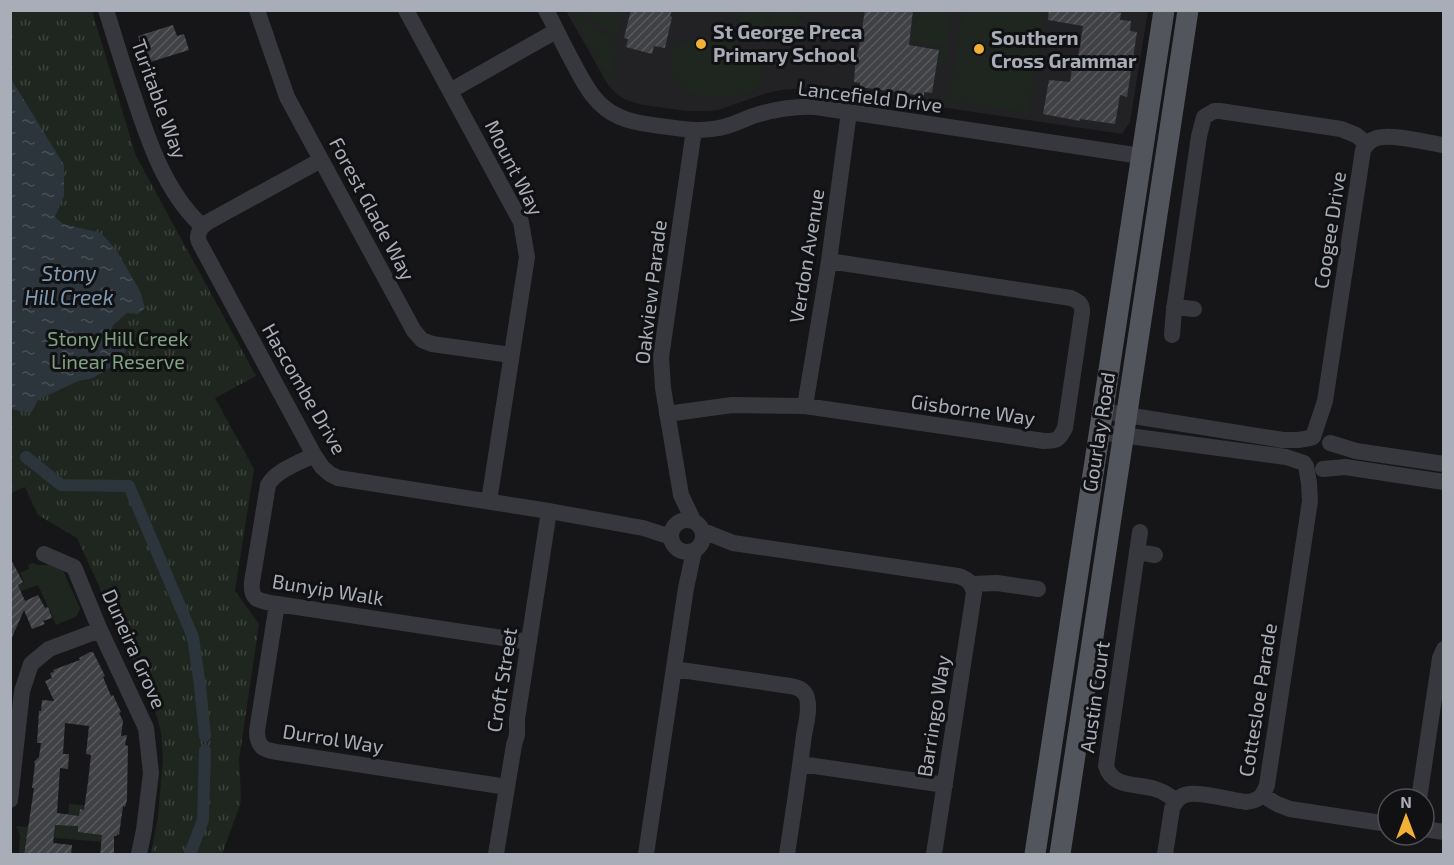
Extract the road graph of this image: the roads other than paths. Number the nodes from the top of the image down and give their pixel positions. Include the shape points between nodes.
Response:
1 (106, 10) edge
2 (257, 10) edge
3 (406, 10) edge
4 (546, 10) edge
5 (1164, 10) edge
6 (1188, 10) edge
7 (556, 31) junction
8 (450, 91) junction
9 (849, 112) junction
10 (694, 130) junction
11 (1367, 144) junction
12 (1443, 145) edge
13 (1141, 156) junction
14 (321, 160) junction
15 (1166, 160) junction
16 (202, 226) junction
17 (829, 261) junction
18 (1174, 307) junction
19 (1194, 309) dead end
20 (1172, 335) dead end
21 (512, 355) junction
22 (804, 406) junction
23 (1102, 411) junction
24 (667, 414) junction
25 (1124, 425) junction
26 (1099, 432) junction
27 (1320, 440) junction
28 (314, 455) junction
29 (1443, 464) edge
30 (1313, 467) junction
31 (1443, 482) edge
32 (489, 501) junction
33 (549, 511) junction
34 (1140, 532) dead end
35 (687, 535) junction
36 (1138, 552) junction
37 (44, 554) dead end
38 (1155, 555) dead end
39 (972, 584) junction
40 (1038, 589) dead end
41 (277, 604) junction
42 (100, 630) junction
43 (529, 642) junction
44 (1443, 649) edge
45 (674, 669) junction
46 (801, 764) junction
47 (945, 785) junction
48 (507, 787) junction
49 (1421, 787) edge
50 (1262, 795) junction
51 (10, 800) edge
52 (1176, 801) junction
53 (1376, 822) edge
54 (139, 855) edge
55 (496, 855) edge
56 (646, 855) edge
57 (787, 855) edge
58 (934, 855) edge
59 (1035, 855) edge
60 (1060, 855) edge
61 (1165, 855) edge

1 - 16 street, Turitable Way via 149,144 179,202
2 - 14 street, Forest Glade Way via 287,97
3 - 8 street, Mount Way
4 - 7 street, Lancefield Drive
5 - 13 main road, Gourlay Road
6 - 15 main road, Gourlay Road
7 - 8 street
7 - 10 street, Lancefield Drive via 585,85 606,109 636,123
8 - 21 street, Mount Way via 521,222 527,256
9 - 10 street, Lancefield Drive via 784,108 719,128
9 - 13 street, Lancefield Drive
9 - 17 street, Verdon Avenue
10 - 24 street, Oakview Parade via 661,357
11 - 12 street via 1390,136
11 - 18 street via 1341,129 1220,111 1204,117
11 - 27 street, Coogee Drive via 1363,150
13 - 15 main road
13 - 23 main road, Gourlay Road
14 - 16 street
14 - 21 street, Forest Glade Way via 422,340
15 - 25 main road, Gourlay Road
16 - 28 street, Hascombe Drive via 199,242
17 - 22 street, Verdon Avenue
17 - 22 street, Gisborne Way via 1077,301 1082,313 1065,428 1055,441 1044,441
18 - 19 street
18 - 20 street
21 - 32 street, Mount Way
22 - 24 street, Gisborne Way via 732,405
23 - 25 street
23 - 26 main road, Gourlay Road
24 - 35 street, Oakview Parade
25 - 26 street
25 - 27 street
25 - 30 street
25 - 60 main road, Gourlay Road
26 - 59 main road, Gourlay Road
27 - 29 street via 1356,451
27 - 30 street via 1306,441 1301,449 1301,459
27 - 30 street via 1333,447 1333,458 1328,466
28 - 32 street, Hascombe Drive via 322,467 338,478
28 - 41 street, Bunyip Walk via 276,475 268,485 251,589 257,599
30 - 31 street via 1345,467
30 - 50 street, Cottesloe Parade via 1319,479 1310,501 1267,785
32 - 33 street, Hascombe Drive
33 - 35 street, Hascombe Drive
33 - 43 street, Croft Street
34 - 36 street, Austin Court
35 - 39 street via 958,576
35 - 45 street via 686,588
36 - 38 street
36 - 52 street, Austin Court via 1106,766 1117,782 1158,789
37 - 42 street, Duneira Grove via 74,567
39 - 40 street
39 - 47 street, Barringo Way via 974,593
41 - 43 street, Bunyip Walk
41 - 48 street, Durrol Way via 257,730 262,748
42 - 51 street via 49,649 31,664 22,691
42 - 54 street, Duneira Grove via 146,728 151,773
43 - 48 street, Croft Street
44 - 49 street
45 - 46 street via 796,687 804,692 808,709
45 - 56 street
46 - 47 street
46 - 57 street
47 - 58 street, Barringo Way
48 - 55 street, Croft Street
50 - 52 street, Cottesloe Parade via 1246,802 1188,794
50 - 53 street via 1290,809
52 - 61 street via 1170,815

